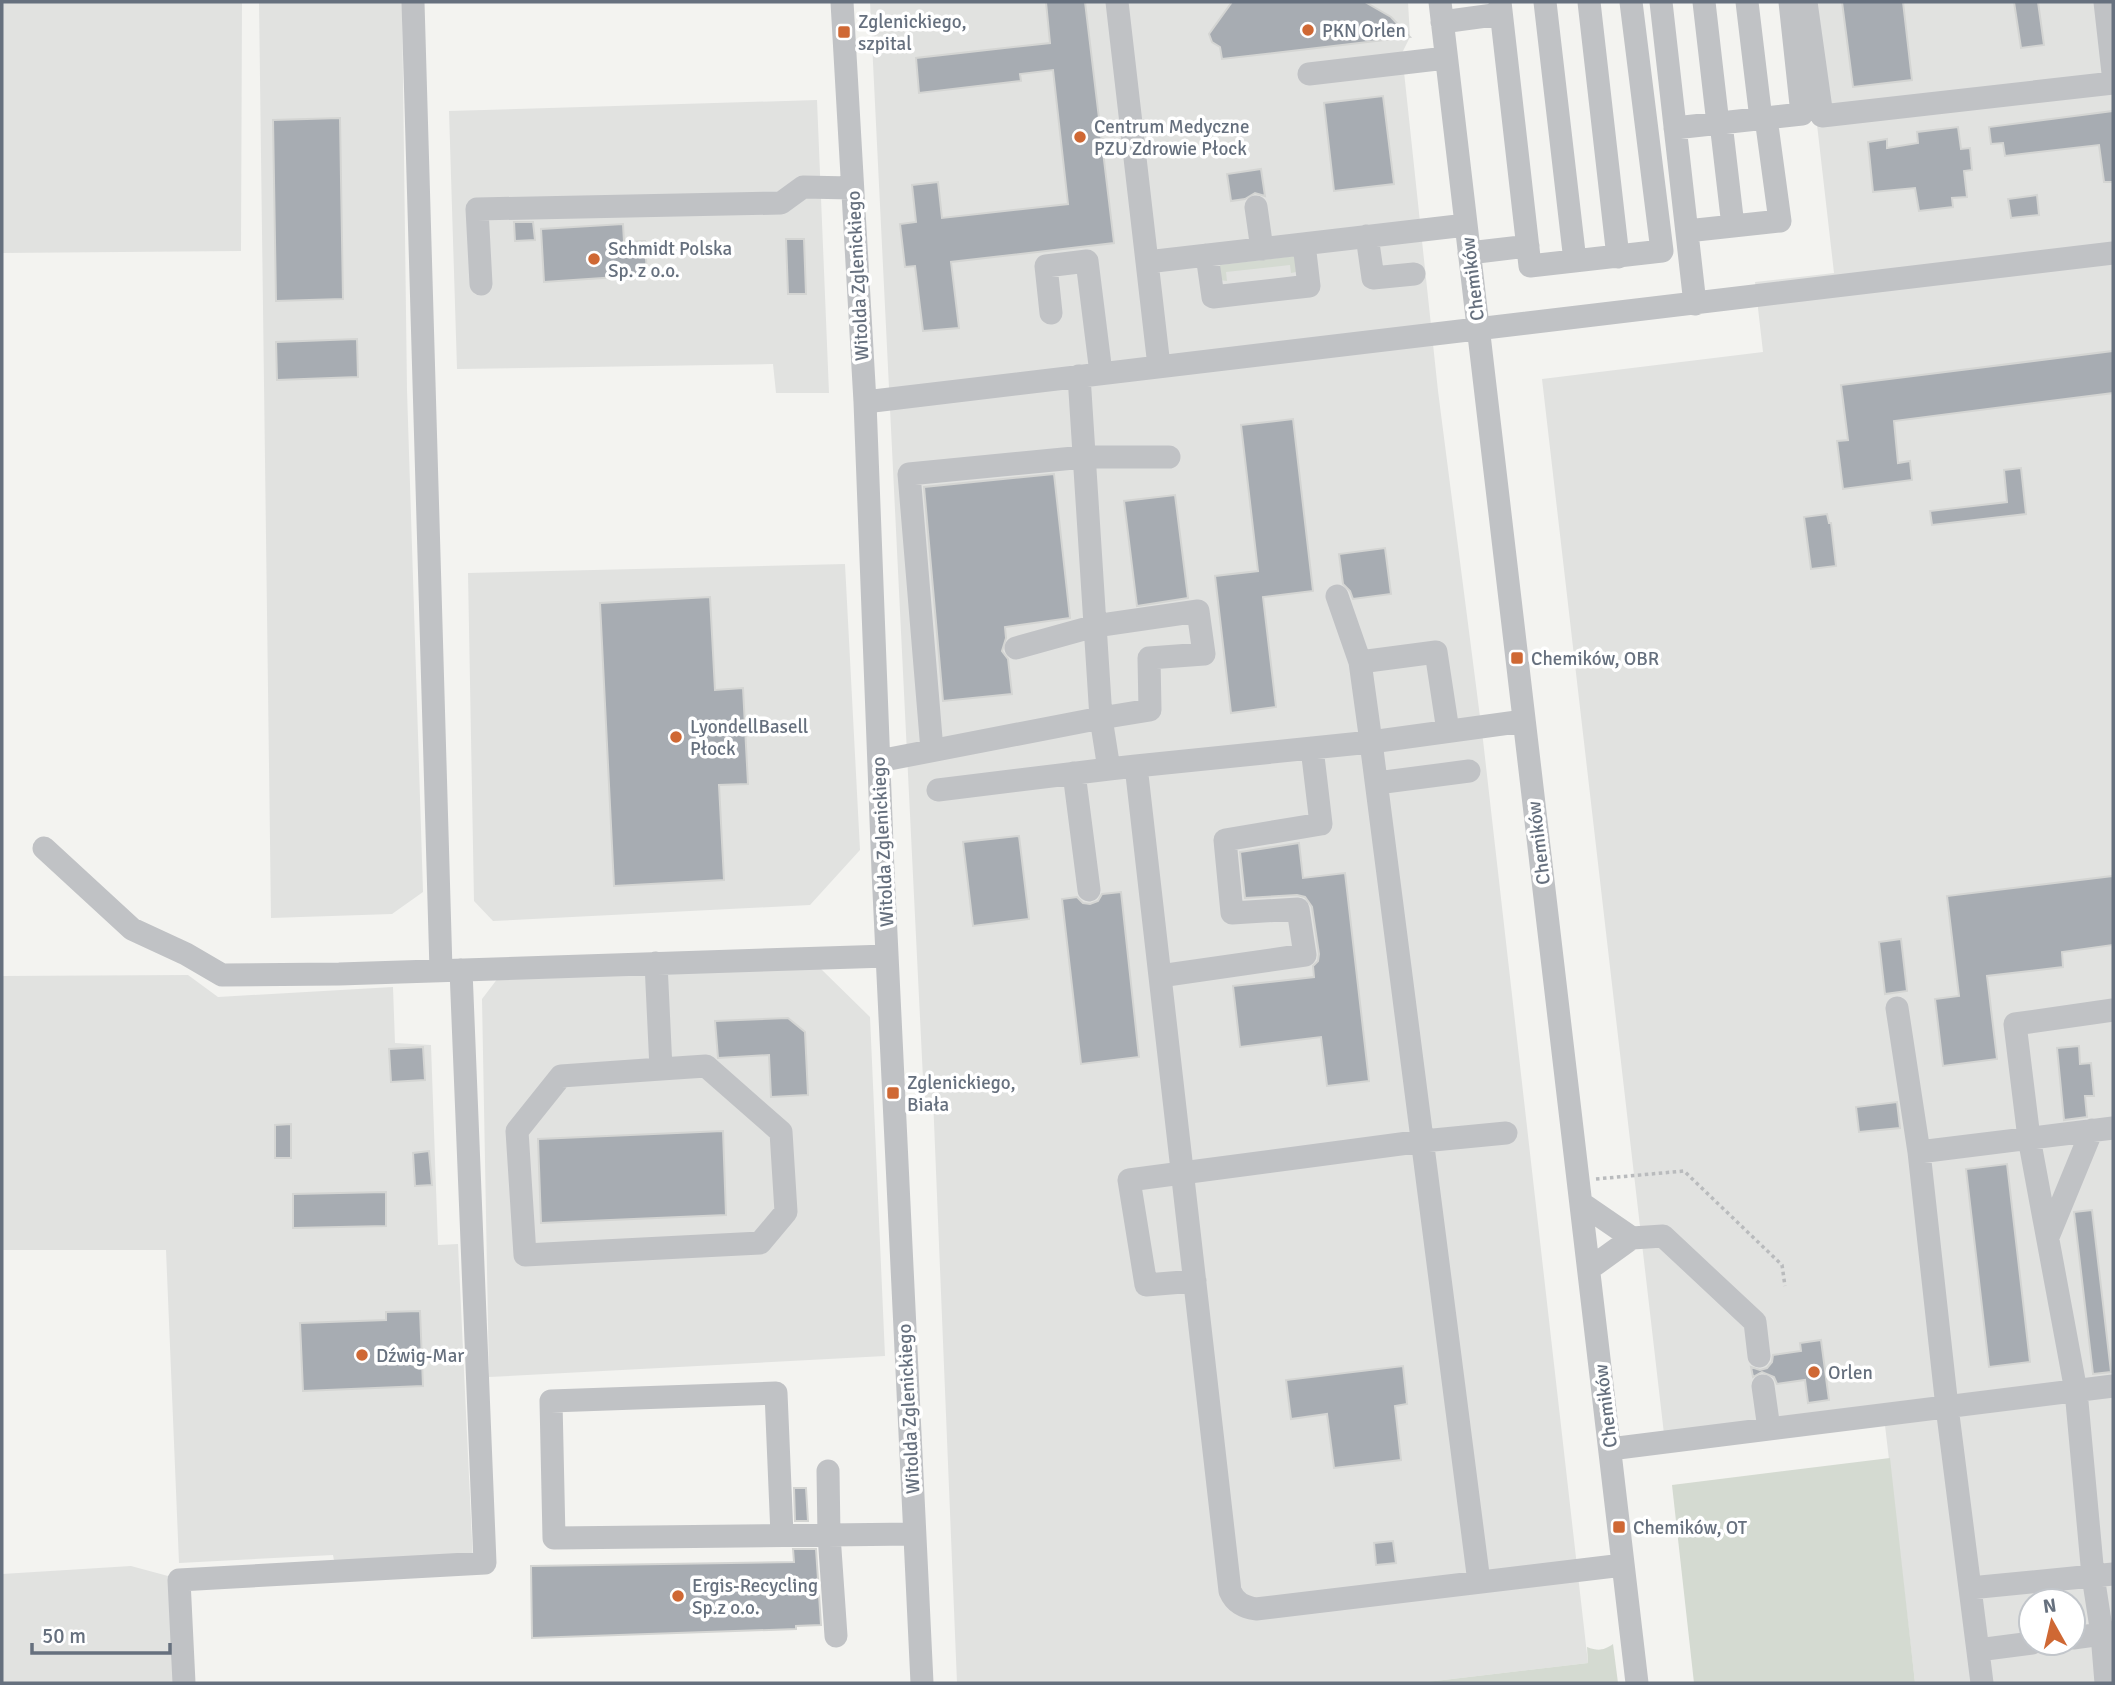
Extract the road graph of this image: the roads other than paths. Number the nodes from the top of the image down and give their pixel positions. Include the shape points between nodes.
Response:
1 (413, 2) edge
2 (842, 2) edge
3 (1118, 2) edge
4 (1545, 2) edge
5 (1589, 2) edge
6 (1632, 2) edge
7 (1661, 2) edge
8 (1704, 2) edge
9 (1747, 2) edge
10 (1790, 2) edge
11 (1807, 2) edge
12 (2105, 2) edge
13 (1501, 8) edge
14 (1441, 12) edge
15 (1446, 58) junction
16 (1308, 74) dead end
17 (2113, 74) edge
18 (2113, 83) edge
19 (1764, 118) junction
20 (1720, 123) junction
21 (1675, 128) junction
22 (852, 188) junction
23 (1256, 207) dead end
24 (1466, 225) junction
25 (1733, 226) junction
26 (1367, 236) junction
27 (1688, 240) junction
28 (1304, 244) junction
29 (1528, 246) junction
30 (1262, 249) junction
31 (1662, 251) junction
32 (1469, 253) junction
33 (2113, 253) edge
34 (1207, 255) junction
35 (1618, 257) junction
36 (1575, 261) junction
37 (1147, 262) junction
38 (1414, 274) dead end
39 (481, 284) dead end
40 (1695, 304) junction
41 (1051, 313) dead end
42 (1478, 330) junction
43 (1159, 366) junction
44 (1090, 374) junction
45 (865, 402) junction
46 (1084, 457) junction
47 (1169, 457) dead end
48 (1337, 596) dead end
49 (1095, 626) junction
50 (1016, 648) dead end
51 (1360, 662) junction
52 (1101, 718) junction
53 (1524, 721) junction
54 (1448, 731) junction
55 (1371, 741) junction
56 (1312, 748) junction
57 (932, 750) junction
58 (879, 761) junction
59 (1136, 766) junction
60 (1109, 769) junction
61 (1469, 771) dead end
62 (1074, 774) junction
63 (1377, 783) junction
64 (938, 790) dead end
65 (44, 848) dead end
66 (1089, 890) dead end
67 (887, 956) junction
68 (656, 963) junction
69 (451, 970) junction
70 (1160, 976) junction
71 (1897, 1008) dead end
72 (2113, 1010) edge
73 (661, 1069) junction
74 (2103, 1129) edge
75 (1506, 1133) dead end
76 (2029, 1138) junction
77 (1423, 1141) junction
78 (1919, 1152) junction
79 (1183, 1175) junction
80 (1581, 1203) junction
81 (2048, 1237) junction
82 (1632, 1238) junction
83 (1589, 1269) junction
84 (1195, 1281) junction
85 (1759, 1356) dead end
86 (1763, 1386) dead end
87 (2113, 1386) edge
88 (2076, 1391) junction
89 (1947, 1407) junction
90 (1769, 1429) junction
91 (1610, 1449) junction
92 (828, 1471) dead end
93 (914, 1534) junction
94 (782, 1535) junction
95 (829, 1535) junction
96 (1623, 1565) junction
97 (2103, 1575) edge
98 (1479, 1582) junction
99 (1970, 1588) junction
100 (2107, 1634) edge
101 (836, 1636) dead end
102 (2087, 1636) edge
103 (2017, 1645) edge
104 (1978, 1650) junction
105 (184, 1683) edge
106 (922, 1683) edge
107 (1637, 1683) edge
108 (1982, 1683) edge
109 (2106, 1683) edge

1 - 69 street
2 - 22 street, Witolda Zglenickiego
3 - 37 street
4 - 36 street
5 - 35 street
6 - 31 street
7 - 21 street
8 - 20 street
9 - 19 street
10 - 19 street via 1802,114
11 - 18 street via 1822,116
12 - 17 street
13 - 14 street
13 - 29 street
14 - 15 street, Chemików
15 - 16 street
15 - 24 street, Chemików
19 - 20 street
19 - 25 street via 1780,221
20 - 21 street
20 - 25 street
21 - 27 street
22 - 39 street via 803,187 781,202 477,209
22 - 45 street, Witolda Zglenickiego
23 - 30 street
24 - 26 street
24 - 32 street, Chemików
25 - 27 street
26 - 28 street
26 - 38 street via 1373,278
27 - 31 street
27 - 40 street
28 - 30 street
28 - 34 street via 1309,286 1213,297
29 - 32 street
29 - 36 street via 1530,266
30 - 34 street
31 - 35 street
32 - 42 street, Chemików
33 - 40 street
34 - 37 street
35 - 36 street
37 - 43 street
40 - 42 street
41 - 44 street via 1046,266 1087,261
42 - 43 street
42 - 53 street, Chemików
43 - 44 street
44 - 45 street
44 - 46 street
45 - 58 street, Witolda Zglenickiego
46 - 47 street
46 - 49 street
46 - 57 street via 909,474
48 - 51 street
49 - 50 street
49 - 52 street
49 - 52 street via 1198,611 1204,654 1149,658 1150,710
51 - 54 street via 1436,652
51 - 55 street
52 - 57 street
52 - 60 street
53 - 54 street
53 - 80 street, Chemików
54 - 55 street
55 - 56 street
55 - 63 street
56 - 59 street
56 - 70 street via 1321,824 1225,840 1233,913 1298,909 1305,956
57 - 58 street
58 - 67 street, Witolda Zglenickiego
59 - 60 street
59 - 70 street
60 - 62 street
61 - 63 street
62 - 64 street
62 - 66 street
63 - 77 street
65 - 69 street via 132,929 222,975
67 - 68 street
67 - 93 street, Witolda Zglenickiego
68 - 69 street
68 - 73 street
69 - 105 street via 485,1563 179,1580
70 - 79 street
71 - 78 street
72 - 76 street via 2015,1024
73 - 73 street via 706,1066 781,1132 786,1212 760,1243 525,1255 517,1131 561,1076
74 - 76 street
74 - 81 street
75 - 77 street
76 - 78 street
76 - 81 street
77 - 79 street
77 - 98 street
78 - 89 street
79 - 84 street
79 - 84 street via 1129,1180 1146,1285
80 - 82 street
80 - 83 street, Chemików
81 - 88 street
82 - 83 street
82 - 85 street via 1663,1236 1674,1246 1755,1322
83 - 91 street, Chemików
84 - 98 street via 1233,1598 1256,1609
86 - 90 street
87 - 88 street
88 - 89 street
88 - 97 street
89 - 90 street
89 - 99 street
90 - 91 street
91 - 96 street, Chemików
92 - 95 street
93 - 95 street
93 - 106 street, Witolda Zglenickiego
94 - 94 street via 554,1538 551,1401 776,1393
94 - 95 street
95 - 101 street
96 - 98 street
96 - 107 street, Chemików
97 - 99 street
97 - 100 street
99 - 104 street
100 - 102 street
100 - 109 street
103 - 104 street
104 - 108 street

